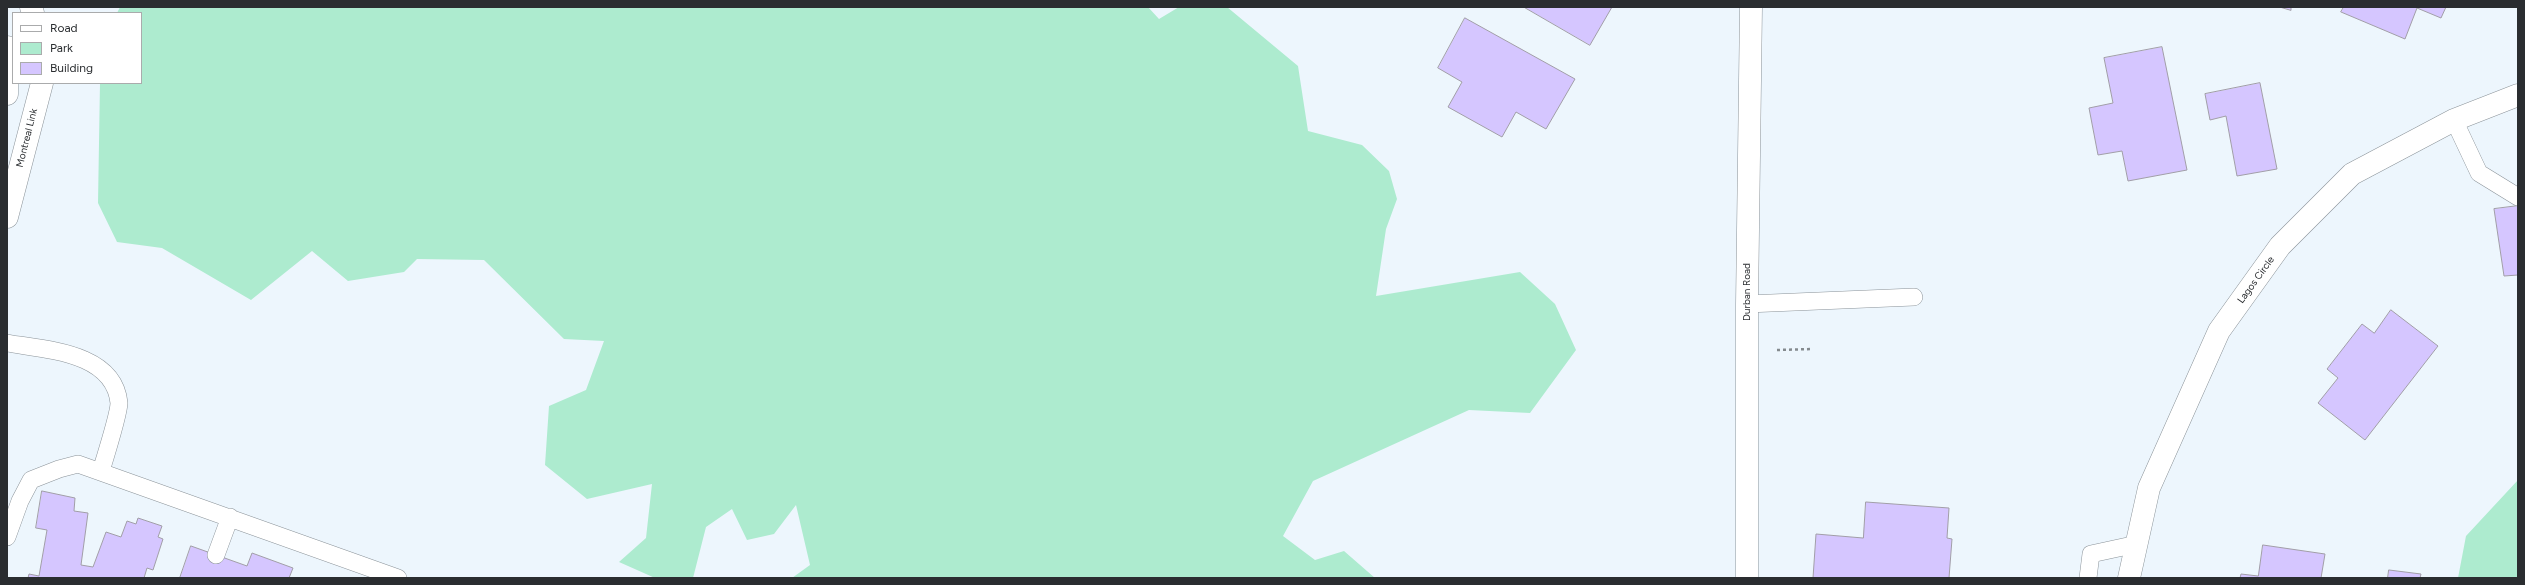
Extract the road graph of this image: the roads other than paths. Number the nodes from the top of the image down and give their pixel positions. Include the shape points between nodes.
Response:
1 (1751, 7) edge
2 (7, 47) edge
3 (42, 84) edge
4 (7, 94) edge
5 (2518, 95) edge
6 (2454, 120) junction
7 (2518, 197) edge
8 (7, 217) edge
9 (1914, 298) dead end
10 (1747, 304) junction
11 (7, 343) edge
12 (101, 471) junction
13 (230, 517) junction
14 (7, 537) edge
15 (2137, 544) junction
16 (216, 555) dead end
17 (398, 578) edge
18 (1747, 578) edge
19 (2088, 578) edge
20 (2129, 578) edge

1 - 10 street, Durban Road
2 - 4 street
3 - 8 street, Montreal Link
5 - 6 street, Lagos Circle
6 - 7 lane via 2479,173
6 - 15 street, Lagos Circle via 2352,174 2280,246 2219,330 2149,488
9 - 10 lane
10 - 18 street, Durban Road
11 - 12 lane via 83,358 104,371 114,387 119,404
12 - 13 lane
12 - 14 lane via 78,464 32,480 20,502
13 - 16 lane
13 - 17 lane
15 - 19 lane via 2091,554
15 - 20 street, Lagos Circle

